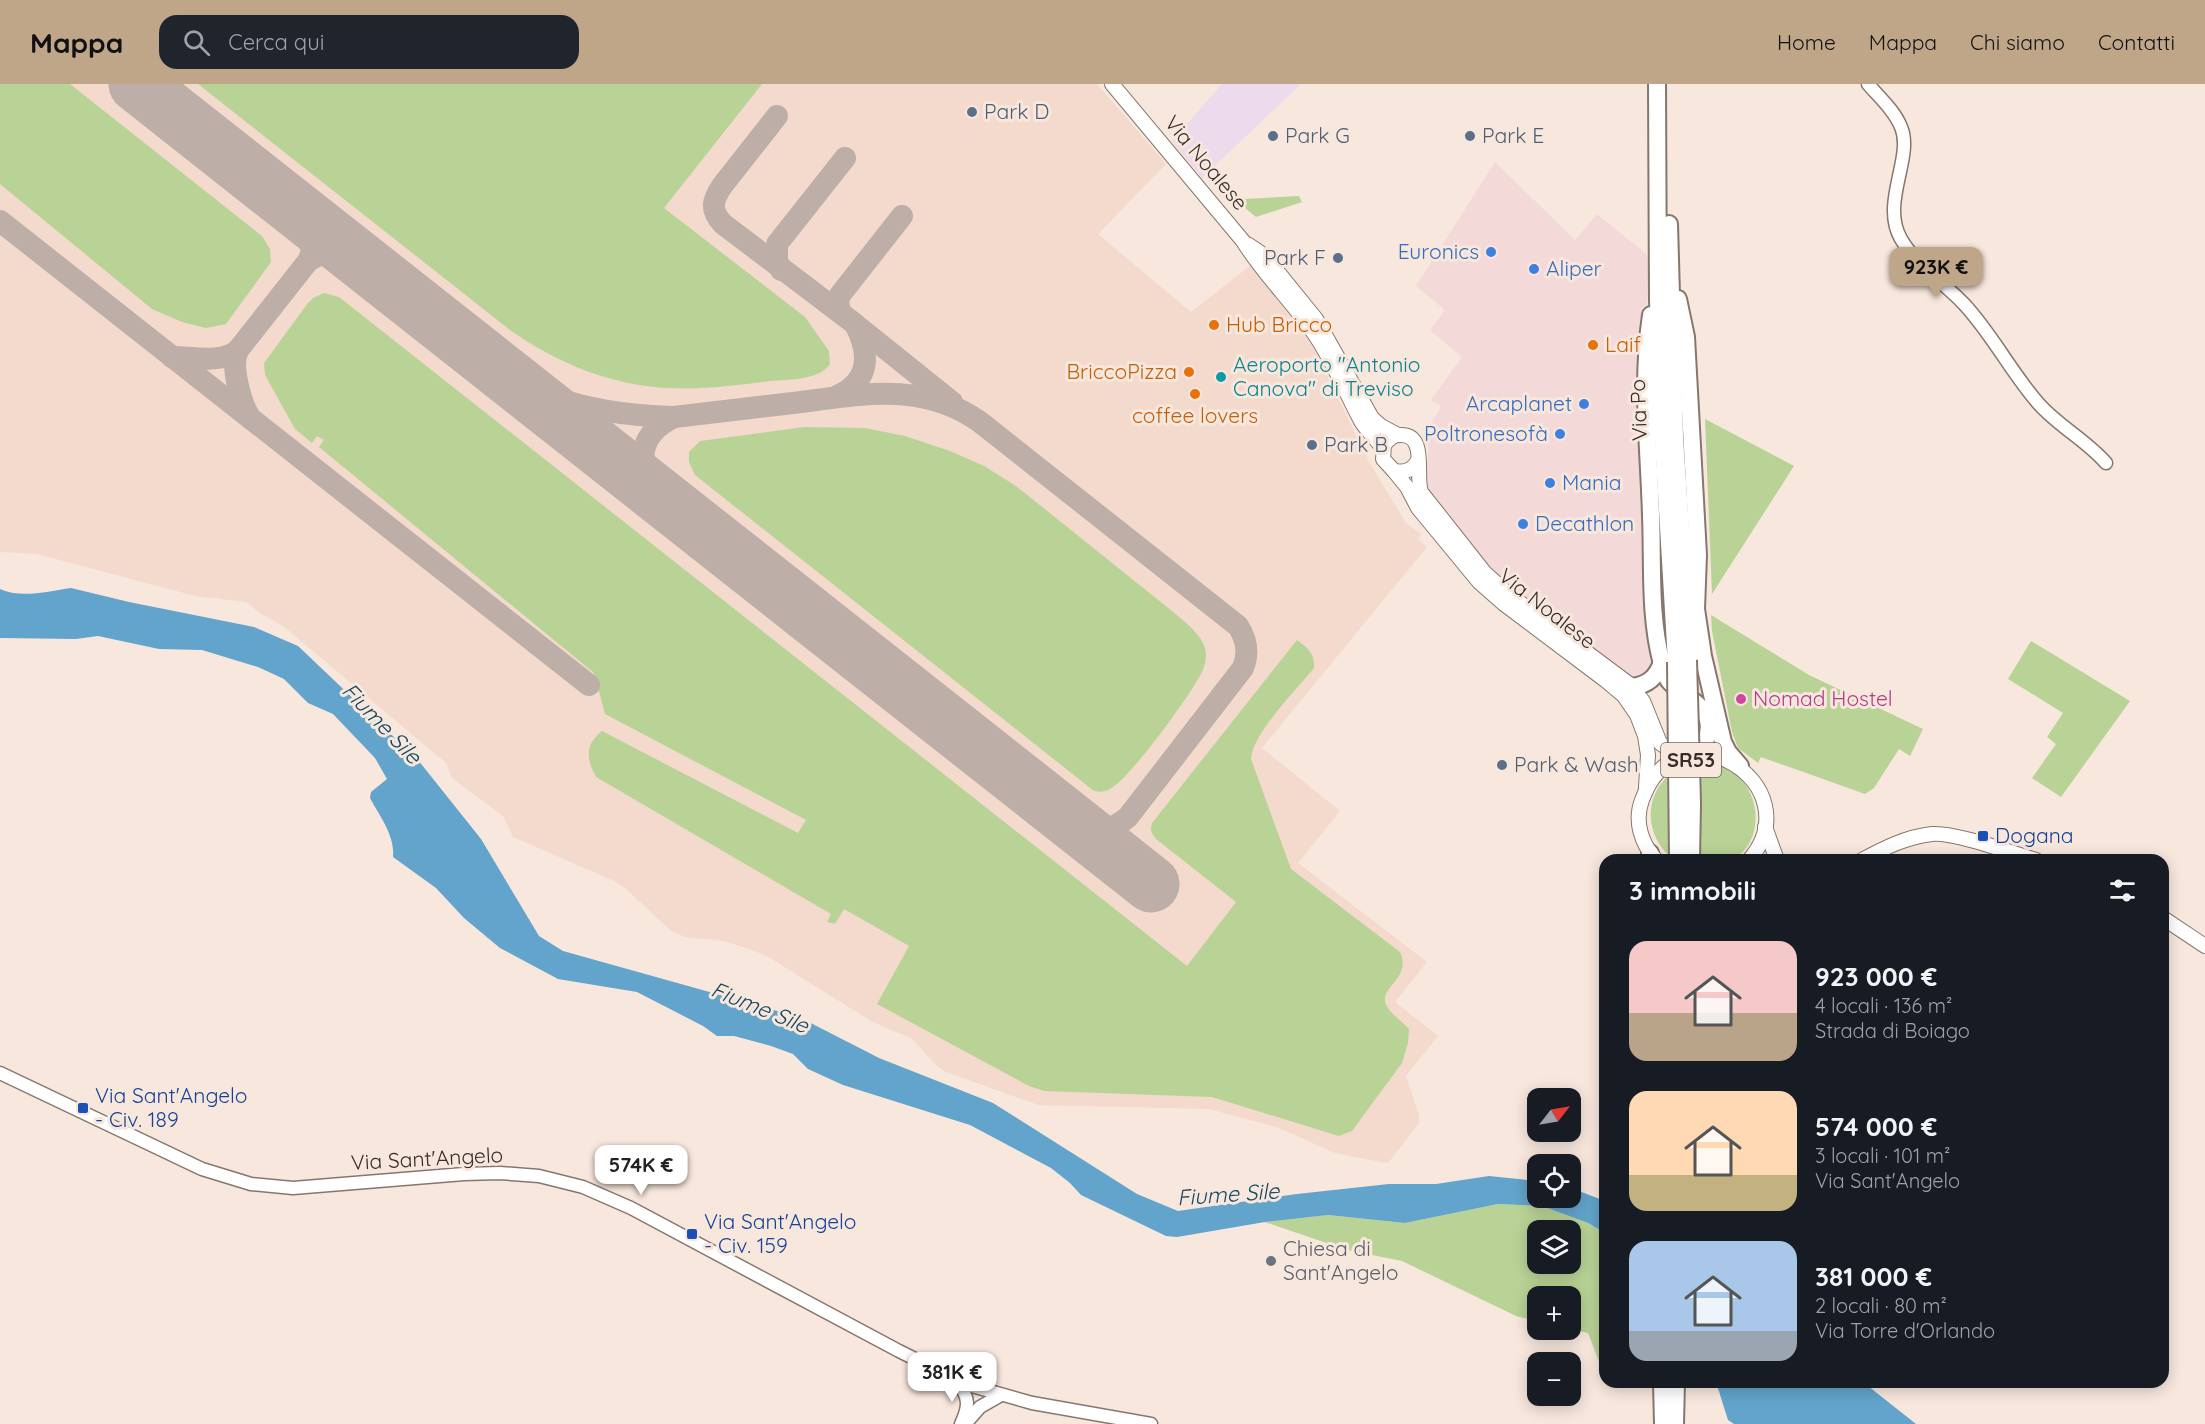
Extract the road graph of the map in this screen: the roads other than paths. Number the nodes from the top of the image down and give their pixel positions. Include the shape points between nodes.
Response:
1 (1112, 84) edge
2 (1657, 84) edge
3 (1667, 84) edge
4 (1868, 84) edge
5 (1243, 241) junction
6 (1664, 260) junction
7 (1398, 435) junction
8 (1383, 450) junction
9 (1418, 460) junction
10 (2106, 463) dead end
11 (1394, 471) junction
12 (1675, 662) junction
13 (1632, 687) junction
14 (1689, 756) junction
15 (1740, 766) junction
16 (1647, 787) junction
17 (1765, 827) junction
18 (1933, 834) junction
19 (1652, 854) edge
20 (1678, 854) edge
21 (1691, 854) edge
22 (1753, 854) edge
23 (1775, 854) edge
24 (1863, 854) edge
25 (1873, 854) edge
26 (2014, 854) edge
27 (2169, 922) edge
28 (2205, 946) edge
29 (0, 1073) edge
30 (957, 1380) junction
31 (1662, 1388) edge
32 (1676, 1388) edge
33 (980, 1389) junction
34 (1001, 1395) junction
35 (974, 1408) junction
36 (963, 1424) edge
37 (1151, 1424) edge
38 (1663, 1424) edge
39 (1675, 1424) edge

1 - 5 main road, Via Noalese
2 - 6 highway, Via Po / SR53
3 - 6 highway, Via Po / SR53
4 - 10 street via 1902,128 1904,144 1894,196 1894,221 1900,239 1913,257 1982,325 2037,402
5 - 7 main road, Via Noalese via 1265,256 1316,319 1372,418
5 - 8 main road, Via Noalese via 1314,333 1362,423
6 - 12 highway, Via Po / SR53 via 1662,424
6 - 15 highway via 1686,337 1698,555 1696,609 1702,656 1723,742
7 - 8 main road via 1388,440
7 - 9 main road via 1414,440 1419,448
8 - 11 main road via 1386,464
9 - 11 main road via 1405,472
9 - 13 main road, Via Noalese via 1423,495 1485,573
11 - 16 main road, Via Noalese via 1418,508 1479,582 1624,696 1640,721 1647,745
12 - 13 highway via 1654,678
12 - 14 highway via 1667,679 1704,710 1708,725 1706,738
12 - 20 highway, SR53, bridge
12 - 21 highway, SR53, bridge via 1692,802
13 - 14 main road, Via Noalese via 1643,701 1660,743 1674,753
14 - 15 main road, Via Noalese via 1717,756
14 - 16 main road, Via Noalese via 1662,768
15 - 17 main road via 1761,795
16 - 19 main road, Via Noalese via 1638,824
17 - 22 main road
17 - 23 main road
18 - 24 main road via 1915,832 1898,836
18 - 25 main road via 1889,845
18 - 26 main road
27 - 28 main road
29 - 30 street, Via Sant'Angelo via 202,1169 251,1184 293,1188 500,1173 539,1176 583,1187 631,1208
30 - 33 street, Via Sant'Angelo
30 - 35 street
31 - 38 highway
32 - 39 highway
33 - 34 street, Via Sant'Angelo
33 - 35 street via 981,1398
34 - 35 street
34 - 37 street, Via Sant'Angelo
35 - 36 street

